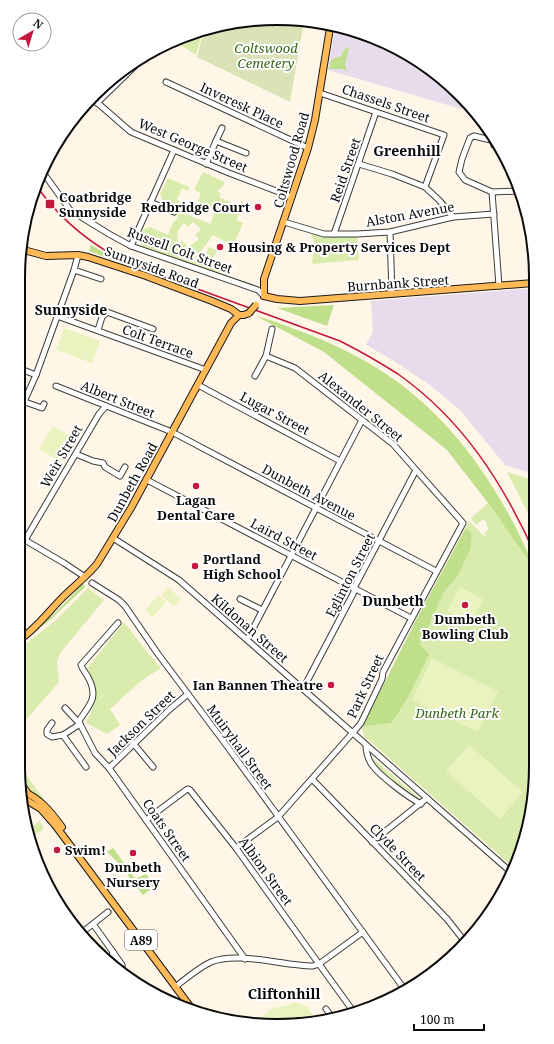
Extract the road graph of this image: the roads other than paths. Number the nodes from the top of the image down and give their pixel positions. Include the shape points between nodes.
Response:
1 (330, 31) edge
2 (166, 82) dead end
3 (320, 93) junction
4 (96, 102) edge
5 (376, 112) junction
6 (222, 128) dead end
7 (488, 139) edge
8 (216, 141) junction
9 (308, 148) junction
10 (174, 150) junction
11 (246, 153) dead end
12 (206, 164) junction
13 (358, 164) junction
14 (46, 177) edge
15 (425, 187) junction
16 (492, 192) junction
17 (514, 192) edge
18 (292, 197) junction
19 (150, 202) junction
20 (174, 212) dead end
21 (494, 214) junction
22 (453, 217) junction
23 (284, 222) junction
24 (390, 232) junction
25 (334, 234) junction
26 (131, 246) junction
27 (27, 251) edge
28 (78, 255) junction
29 (74, 270) junction
30 (101, 279) dead end
31 (529, 283) edge
32 (499, 286) junction
33 (392, 294) junction
34 (264, 296) junction
35 (239, 315) junction
36 (57, 316) junction
37 (153, 329) dead end
38 (272, 329) dead end
39 (98, 330) junction
40 (266, 356) junction
41 (206, 370) junction
42 (25, 371) edge
43 (36, 375) junction
44 (255, 376) dead end
45 (198, 385) junction
46 (56, 386) dead end
47 (25, 402) joint
48 (44, 404) dead end
49 (106, 406) junction
50 (362, 420) junction
51 (172, 432) junction
52 (76, 454) junction
53 (340, 461) junction
54 (125, 467) dead end
55 (416, 470) junction
56 (146, 480) junction
57 (316, 509) junction
58 (463, 524) joint
59 (113, 538) junction
60 (25, 540) joint
61 (379, 541) junction
62 (290, 555) junction
63 (436, 571) junction
64 (85, 577) junction
65 (92, 583) dead end
66 (354, 588) junction
67 (240, 599) dead end
68 (262, 610) junction
69 (411, 618) junction
70 (118, 624) dead end
71 (25, 636) edge
72 (247, 640) junction
73 (303, 689) junction
74 (188, 694) junction
75 (65, 708) dead end
76 (52, 723) dead end
77 (80, 724) junction
78 (352, 733) junction
79 (63, 735) junction
80 (133, 743) junction
81 (366, 745) junction
82 (86, 767) dead end
83 (153, 767) dead end
84 (109, 768) junction
85 (312, 779) junction
86 (27, 795) edge
87 (427, 798) junction
88 (421, 804) junction
89 (278, 817) junction
90 (146, 820) junction
91 (372, 842) junction
92 (236, 848) junction
93 (507, 869) edge
94 (108, 912) dead end
95 (93, 924) junction
96 (85, 930) edge
97 (363, 932) junction
98 (462, 938) edge
99 (113, 952) junction
100 (112, 957) edge
101 (245, 959) junction
102 (319, 964) junction
103 (122, 965) edge
104 (402, 986) edge
105 (175, 987) junction
106 (187, 1002) edge
107 (351, 1008) edge
108 (326, 1010) dead end
109 (329, 1013) edge

1 - 3 main road, Coltswood Road
2 - 9 street, Inveresk Place
3 - 5 street, Chassels Street
3 - 9 main road, Coltswood Road
4 - 10 street, West George Street via 131,132
5 - 13 street, Reid Street
5 - 15 street, Chassels Street via 444,135
6 - 8 street
7 - 16 street via 474,136 470,138 460,172 465,180
8 - 11 street
8 - 12 street
9 - 18 main road, Coltswood Road
10 - 12 street, West George Street
10 - 19 street
12 - 18 street, West George Street
13 - 15 street
13 - 25 street, Reid Street
14 - 26 street, Russell Colt Street via 70,210
15 - 22 street
16 - 17 street
16 - 21 street
18 - 23 main road, Coltswood Road
19 - 20 street
19 - 26 street
21 - 22 street, Alston Avenue
21 - 32 street
22 - 24 street, Alston Avenue
23 - 25 street, Alston Avenue via 315,232
23 - 34 main road, Coltswood Road via 264,279
24 - 25 street, Alston Avenue
24 - 33 street
26 - 34 street, Russell Colt Street via 258,290
27 - 28 main road, Sunnyside Road via 46,256
28 - 29 street
28 - 35 main road, Sunnyside Road via 146,276 231,309
29 - 30 street
29 - 36 street
31 - 32 main road, Burnbank Street
32 - 33 main road, Burnbank Street
33 - 34 main road, Burnbank Street via 300,301
34 - 35 main road, bridge via 249,313
35 - 41 main road, Dunbeth Road via 231,323
36 - 39 street, Colt Terrace
36 - 43 street
37 - 39 street via 107,312 102,317
38 - 40 street
39 - 41 street, Colt Terrace
40 - 44 street
40 - 50 street, Alexander Street via 295,368
41 - 45 main road, Dunbeth Road
42 - 43 street
43 - 47 street
45 - 51 main road, Dunbeth Road
45 - 53 street, Lugar Street
46 - 49 street, Albert Street
47 - 48 street via 42,408
49 - 51 street, Albert Street
49 - 52 street, Weir Street
50 - 53 street
50 - 55 street, Alexander Street via 393,444
51 - 56 main road, Dunbeth Road
51 - 57 street, Dunbeth Avenue
52 - 54 street via 103,463 120,476
52 - 60 street, Weir Street
53 - 57 street
55 - 58 street, Alexander Street
55 - 61 street, Eglinton Street
56 - 59 main road, Dunbeth Road
56 - 62 street, Laird Street
57 - 61 street, Dunbeth Avenue
57 - 62 street
58 - 63 street, Park Street
59 - 64 main road, Dunbeth Road via 97,564
59 - 72 street, Kildonan Street via 180,580
60 - 64 street
61 - 63 street, Dunbeth Avenue
61 - 66 street, Eglinton Street
62 - 66 street, Laird Street
62 - 68 street
63 - 69 street, Park Street
64 - 71 main road, Dunbeth Road
65 - 74 street, Muiryhall Street via 125,606
66 - 69 street, Laird Street
66 - 73 street, Eglinton Street
67 - 68 street
68 - 72 street
69 - 78 street, Park Street via 383,672 361,723
70 - 77 street via 81,665 93,690 90,707 79,720
72 - 73 street, Kildonan Street
73 - 78 street, Kildonan Street
74 - 80 street, Jackson Street
74 - 89 street, Muiryhall Street
75 - 77 street, Coats Street
76 - 79 street via 47,734 52,737
77 - 79 street
77 - 84 street, Coats Street via 95,753
78 - 81 street, Kildonan Street
78 - 85 street, Park Street
79 - 82 street
80 - 83 street
80 - 84 street, Jackson Street
81 - 87 street, Kildonan Street
81 - 88 street via 373,766
84 - 90 street, Coats Street
85 - 89 street, Park Street
85 - 91 street, Clyde Street
86 - 105 main road, A89 via 41,802 50,812
87 - 88 street
87 - 93 street, Kildonan Street
88 - 91 street
89 - 92 street, Park Street
89 - 97 street, Muiryhall Street
90 - 92 street, Albion Street via 188,789
90 - 101 street, Coats Street
91 - 98 street, Clyde Street
92 - 102 street, Albion Street
94 - 95 street
95 - 96 street
95 - 99 street
97 - 102 street
97 - 104 street, Muiryhall Street
99 - 100 street
99 - 103 street
101 - 102 street via 308,966
101 - 105 street via 212,962
102 - 107 street, Albion Street
105 - 106 main road, A89
108 - 109 street

